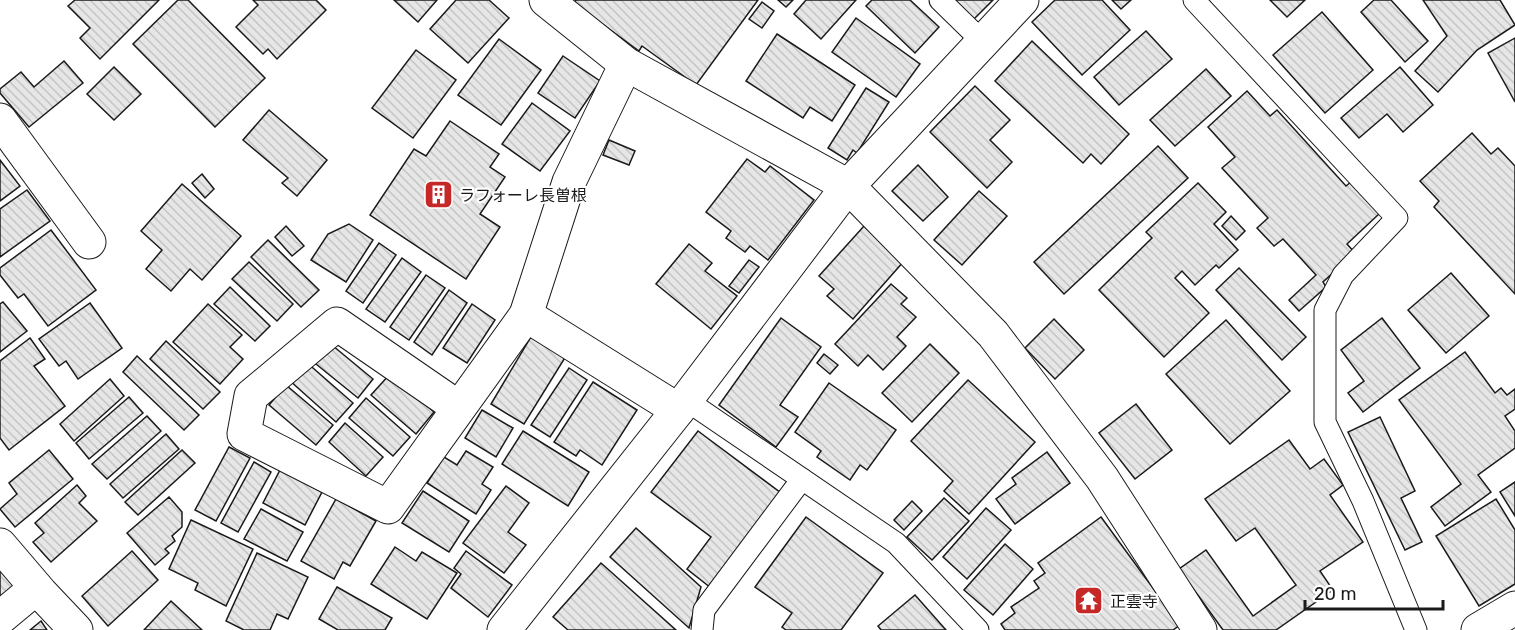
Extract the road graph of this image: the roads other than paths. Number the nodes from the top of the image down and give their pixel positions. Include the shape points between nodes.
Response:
1 (546, 0) edge
2 (940, 0) edge
3 (1022, 0) edge
4 (1194, 0) edge
5 (983, 42) junction
6 (626, 64) junction
7 (0, 120) edge
8 (849, 186) junction
9 (88, 242) dead end
10 (526, 315) junction
11 (682, 405) junction
12 (459, 408) junction
13 (802, 479) junction
14 (0, 545) edge
15 (36, 588) junction
16 (0, 618) edge
17 (76, 630) edge
18 (504, 630) edge
19 (702, 630) edge
20 (978, 630) edge
21 (1200, 630) edge
22 (1416, 630) edge

1 - 6 street
2 - 5 lane
3 - 5 street
4 - 22 lane via 1397,218 1343,275 1325,310 1325,422 1363,501
5 - 8 street
6 - 8 street
6 - 10 street via 569,182
7 - 9 street
8 - 11 street
8 - 21 street via 993,334 1102,478
10 - 11 street
10 - 12 street
11 - 13 lane
11 - 18 street
12 - 12 street via 388,507 244,434 251,396 337,324
13 - 19 lane via 704,610
13 - 20 lane via 896,543
14 - 15 street
15 - 16 street
15 - 17 street

